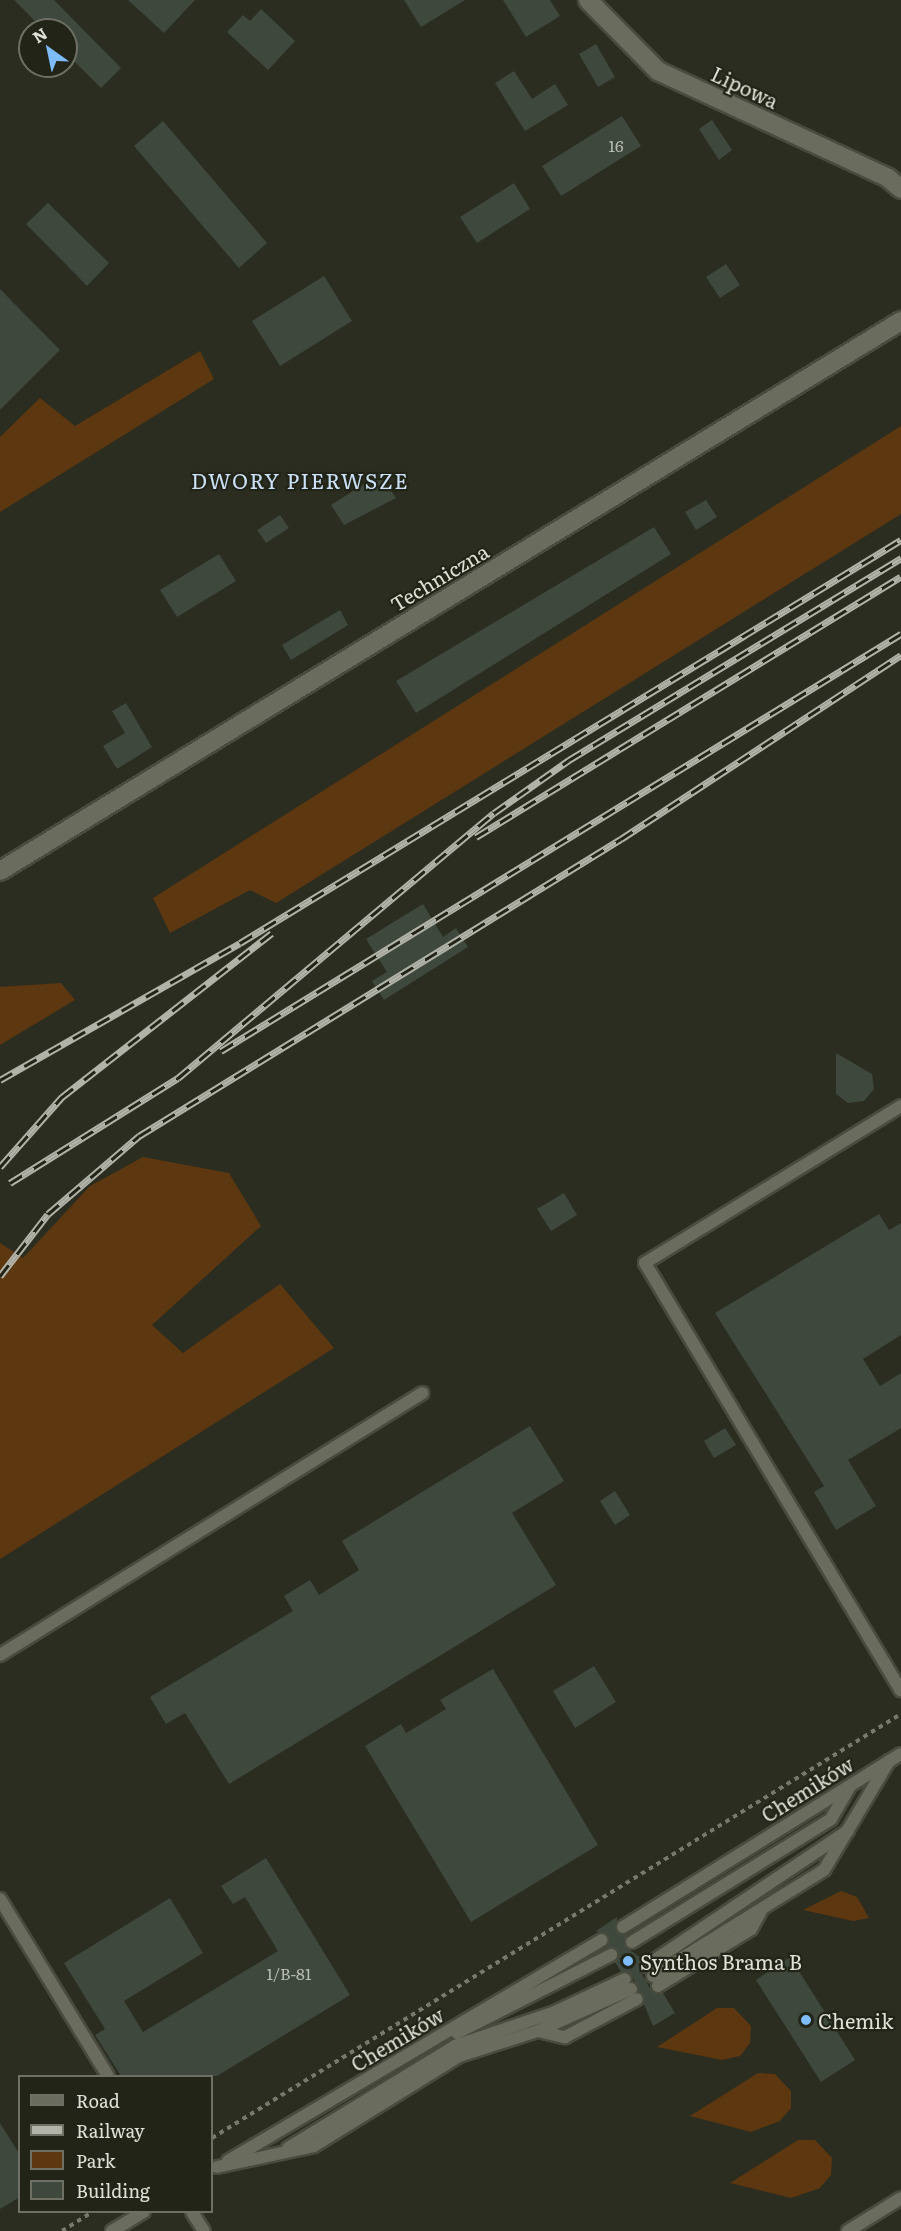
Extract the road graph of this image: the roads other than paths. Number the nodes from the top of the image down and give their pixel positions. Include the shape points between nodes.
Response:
1 (588, 0) edge
2 (901, 189) edge
3 (901, 321) edge
4 (0, 871) edge
5 (901, 1106) edge
6 (422, 1393) dead end
7 (0, 1655) edge
8 (901, 1690) edge
9 (901, 1754) edge
10 (889, 1761) junction
11 (851, 1785) junction
12 (851, 1829) junction
13 (0, 1899) edge
14 (623, 1927) dead end
15 (602, 1940) dead end
16 (632, 1942) dead end
17 (611, 1955) dead end
18 (107, 2075) edge
19 (288, 2125) junction
20 (279, 2154) junction
21 (214, 2169) edge
22 (901, 2198) edge
23 (141, 2213) edge
24 (193, 2213) edge
25 (112, 2231) edge
26 (204, 2231) edge
27 (848, 2231) edge

1 - 2 street, Lipowa via 658,71 888,178
3 - 4 street, Techniczna
5 - 8 lane via 645,1263
6 - 7 lane
9 - 10 lane, Chemików
10 - 11 lane, Chemików
10 - 12 lane, Chemików
11 - 14 lane, Chemików
11 - 16 lane via 831,1819
12 - 12 lane, Chemików via 824,1870 652,1976
13 - 18 lane
15 - 19 lane, Chemików
17 - 19 lane via 457,2033 309,2121
19 - 21 lane, Chemików
20 - 20 lane via 314,2146 459,2056 538,2031 565,2037 631,1989 455,2046
20 - 21 lane
22 - 27 lane
23 - 25 lane
24 - 26 lane

